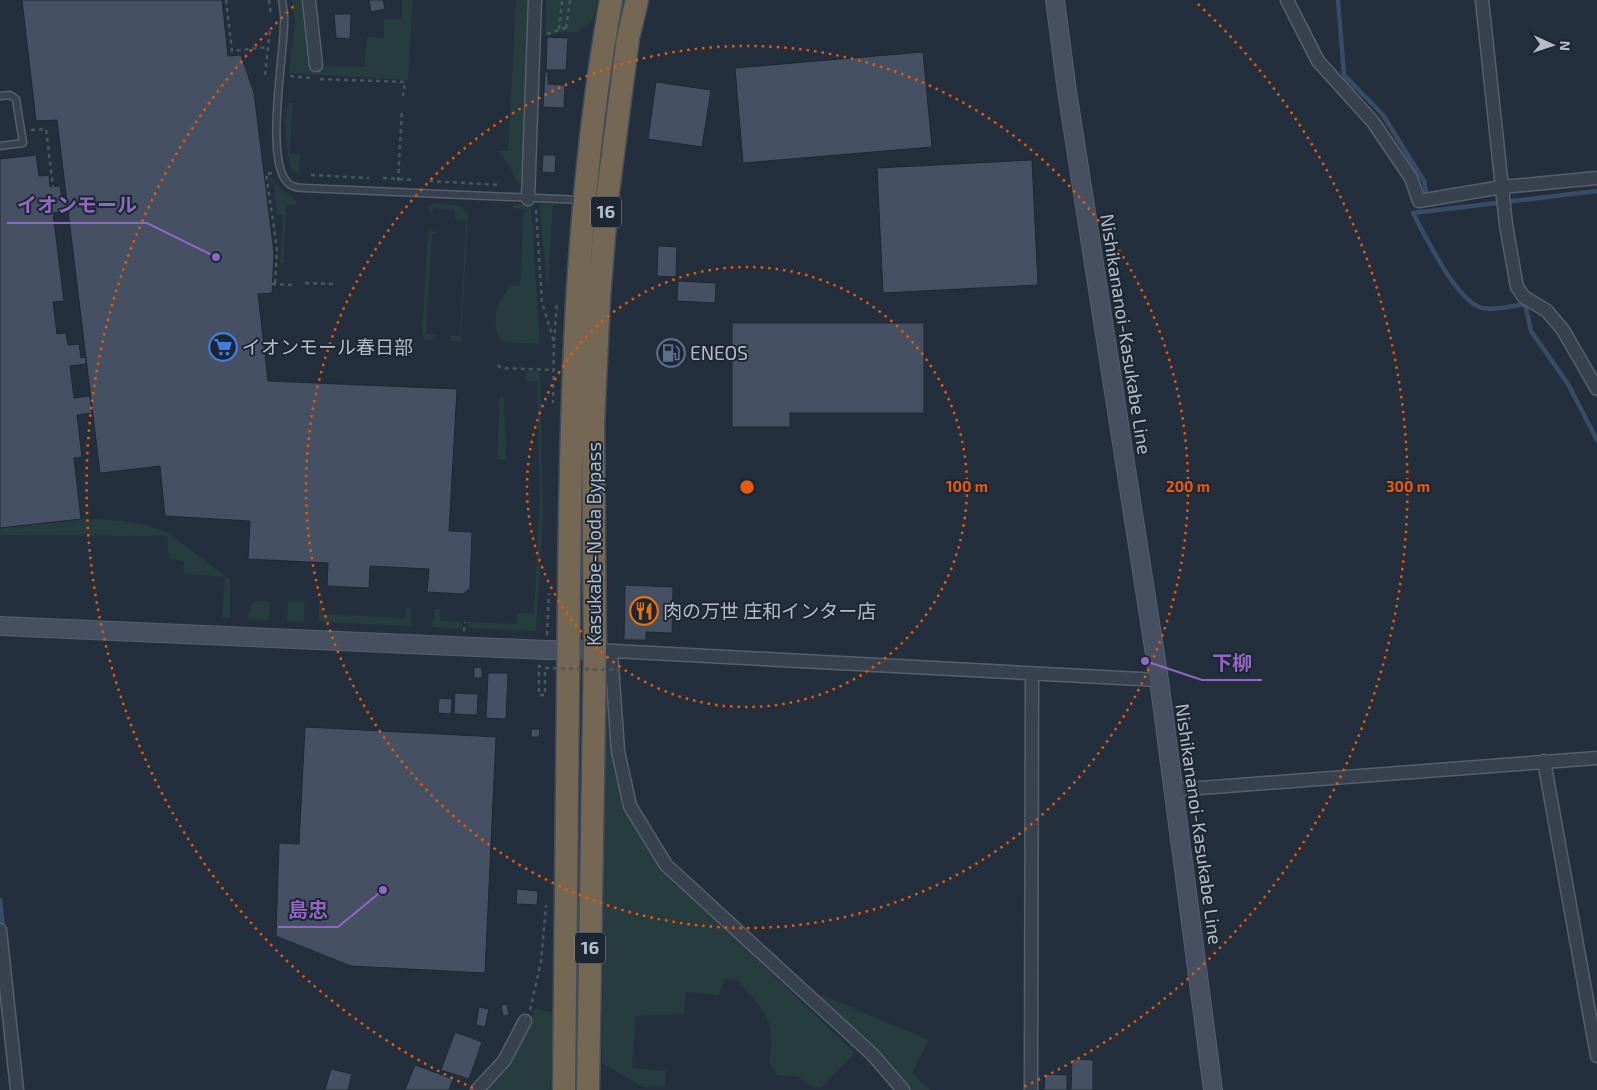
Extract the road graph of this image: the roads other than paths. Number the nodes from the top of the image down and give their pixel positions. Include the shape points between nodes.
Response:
1 (282, 0) edge
2 (309, 0) edge
3 (535, 0) edge
4 (611, 0) edge
5 (637, 0) edge
6 (1055, 0) edge
7 (1287, 0) edge
8 (1482, 0) edge
9 (316, 65) dead end
10 (0, 96) edge
11 (0, 146) edge
12 (1597, 178) edge
13 (1502, 187) junction
14 (532, 199) junction
15 (585, 200) junction
16 (1597, 389) edge
17 (0, 626) edge
18 (568, 649) junction
19 (603, 651) junction
20 (1032, 674) junction
21 (1159, 680) junction
22 (1597, 758) edge
23 (1544, 761) junction
24 (1174, 790) junction
25 (0, 930) edge
26 (526, 1021) dead end
27 (1597, 1056) edge
28 (17, 1090) edge
29 (477, 1090) edge
30 (564, 1090) edge
31 (588, 1090) edge
32 (903, 1090) edge
33 (1031, 1090) edge
34 (1213, 1090) edge

1 - 14 lane via 284,22 276,127 282,173 287,183 295,188
2 - 9 street
3 - 14 street
4 - 15 highway, Kasukabe-Noda Bypass / 16
5 - 19 highway, Kasukabe-Noda Bypass / 16 via 628,38 607,200 599,297 593,425
6 - 21 main road, Nishikananoi-Kasukabe Line
7 - 13 street via 1318,61 1373,122 1411,178 1419,202
8 - 13 street
10 - 11 lane via 10,95 16,99 23,143
12 - 13 street
13 - 16 street via 1518,287 1524,298 1547,311 1562,330
14 - 15 lane
15 - 18 highway, Kasukabe-Noda Bypass / 16 via 570,448
17 - 18 main road via 542,658
18 - 19 main road
18 - 30 highway, Kasukabe-Noda Bypass / 16
19 - 20 street
19 - 31 highway, Kasukabe-Noda Bypass / 16
19 - 32 street via 630,806 666,866 874,1056
20 - 21 street
20 - 33 street
21 - 24 main road, Nishikananoi-Kasukabe Line
22 - 23 street
23 - 24 street
23 - 27 street
24 - 34 main road, Nishikananoi-Kasukabe Line
25 - 28 street
26 - 29 street via 504,1061

